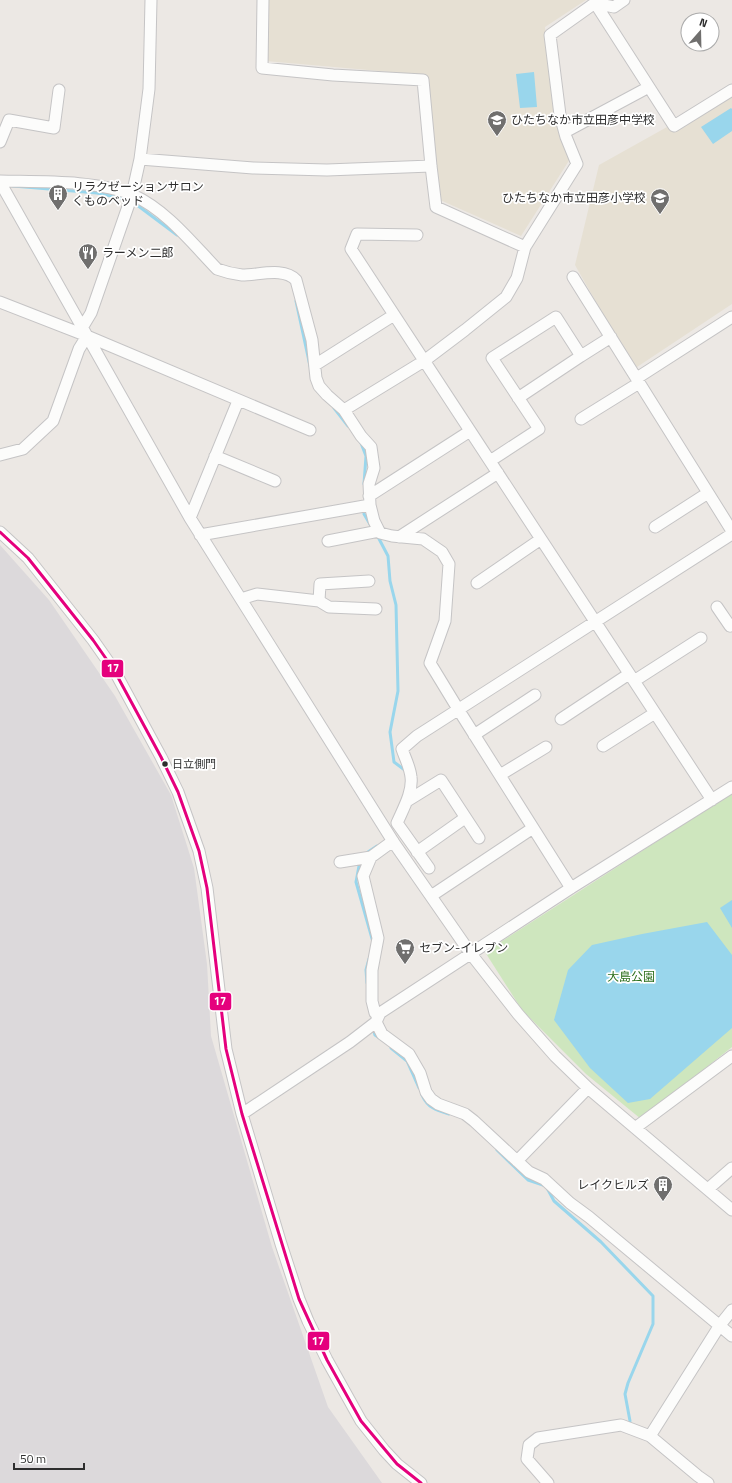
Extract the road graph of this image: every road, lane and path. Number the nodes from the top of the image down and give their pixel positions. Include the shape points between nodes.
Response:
1 (151, 0) edge
2 (263, 0) edge
3 (624, 0) edge
4 (595, 3) junction
5 (649, 87) junction
6 (59, 90) dead end
7 (732, 90) edge
8 (565, 132) junction
9 (0, 142) edge
10 (140, 159) junction
11 (430, 166) junction
12 (0, 181) edge
13 (132, 195) junction
14 (417, 234) dead end
15 (525, 247) junction
16 (573, 277) dead end
17 (0, 302) edge
18 (394, 315) junction
19 (732, 316) edge
20 (84, 332) junction
21 (611, 337) junction
22 (581, 356) junction
23 (424, 361) junction
24 (315, 365) junction
25 (638, 381) junction
26 (518, 398) junction
27 (238, 400) junction
28 (344, 410) junction
29 (581, 419) dead end
30 (310, 430) dead end
31 (470, 431) junction
32 (0, 455) edge
33 (215, 456) junction
34 (490, 460) junction
35 (498, 474) junction
36 (275, 481) dead end
37 (708, 493) junction
38 (370, 501) junction
39 (190, 518) junction
40 (655, 527) dead end
41 (379, 531) junction
42 (732, 531) edge
43 (0, 532) edge
44 (732, 534) edge
45 (200, 535) junction
46 (399, 537) junction
47 (541, 539) junction
48 (328, 541) dead end
49 (368, 581) dead end
50 (477, 583) dead end
51 (241, 599) junction
52 (319, 601) junction
53 (717, 607) dead end
54 (376, 609) dead end
55 (595, 622) junction
56 (732, 625) edge
57 (701, 638) dead end
58 (631, 678) junction
59 (535, 695) dead end
60 (458, 709) junction
61 (655, 713) junction
62 (561, 719) dead end
63 (474, 735) junction
64 (603, 746) dead end
65 (546, 747) dead end
66 (500, 775) junction
67 (732, 787) edge
68 (712, 800) junction
69 (407, 801) junction
70 (465, 818) junction
71 (533, 828) junction
72 (479, 838) dead end
73 (393, 841) junction
74 (417, 852) junction
75 (371, 857) junction
76 (340, 862) dead end
77 (429, 868) dead end
78 (571, 888) junction
79 (431, 896) junction
80 (471, 954) junction
81 (374, 1022) junction
82 (732, 1056) edge
83 (588, 1088) junction
84 (242, 1114) junction
85 (635, 1128) junction
86 (517, 1161) junction
87 (732, 1168) edge
88 (708, 1189) junction
89 (732, 1210) edge
90 (732, 1310) edge
91 (720, 1325) junction
92 (732, 1336) edge
93 (650, 1436) junction
94 (421, 1483) edge
95 (548, 1483) edge
96 (708, 1483) edge

1 - 10 street via 149,89
2 - 11 street via 262,68 423,80
3 - 4 street via 614,7
4 - 5 street
4 - 8 street via 550,35 560,115
5 - 7 street via 674,126
5 - 8 street
6 - 9 street via 54,128 9,120
8 - 15 street via 577,164
10 - 11 street via 253,168 327,170
10 - 13 street
11 - 15 street via 436,207
12 - 13 street via 73,184 108,188
12 - 20 street
13 - 20 street
13 - 24 street via 163,214 217,269 241,275 291,275 296,280 312,340
14 - 18 street via 357,234 351,249
15 - 23 street via 517,278 506,297
16 - 21 street
17 - 20 street
18 - 23 street
18 - 24 street
19 - 25 street
20 - 27 street
20 - 32 street via 53,420 23,449
20 - 39 street
21 - 22 street
21 - 25 street
22 - 26 street
22 - 26 street via 556,317 492,358
23 - 28 street
23 - 31 street
24 - 28 street via 319,386
25 - 29 street
25 - 37 street
26 - 34 street via 539,429
27 - 30 street
27 - 33 street
28 - 38 street via 371,447 374,468 369,484
31 - 34 street
31 - 38 street
33 - 36 street
33 - 39 street
34 - 35 street
35 - 46 street
35 - 47 street
37 - 40 street
37 - 42 street
38 - 41 street via 374,522
38 - 45 street
39 - 45 street
41 - 46 street
41 - 48 street
43 - 84 street via 28,558 114,670 178,792 199,851 207,888 226,1049
44 - 55 street
45 - 51 street
46 - 60 street via 423,539 442,552 449,564 445,621 430,663
47 - 50 street
47 - 55 street
49 - 52 street via 320,584
51 - 52 street via 257,594
51 - 73 street
52 - 54 street via 329,607
53 - 56 street via 730,626
55 - 58 street
55 - 60 street
57 - 58 street
58 - 61 street
58 - 62 street
59 - 63 street
60 - 63 street
60 - 69 street via 402,749 411,777
61 - 64 street
61 - 68 street
63 - 66 street
65 - 66 street
66 - 71 street
67 - 68 street
68 - 78 street
69 - 70 street via 440,780
69 - 74 street via 397,823
70 - 72 street
70 - 74 street
71 - 78 street
71 - 79 street
73 - 75 street
73 - 79 street
74 - 77 street
75 - 76 street
75 - 81 street via 363,876 378,938 372,970
78 - 80 street
79 - 80 street
80 - 81 street via 380,1013
80 - 83 street via 518,1014
81 - 84 street via 350,1042
81 - 86 street via 382,1034 409,1054 431,1099 474,1121
82 - 85 street
83 - 85 street
83 - 86 street
84 - 94 street via 281,1244 308,1321 327,1360 370,1434 398,1464
85 - 88 street
86 - 91 street via 529,1172 544,1179
87 - 88 street
88 - 89 street
90 - 91 street
91 - 92 street
91 - 93 street
93 - 95 street via 621,1425 538,1438 529,1445 527,1459
93 - 96 street

